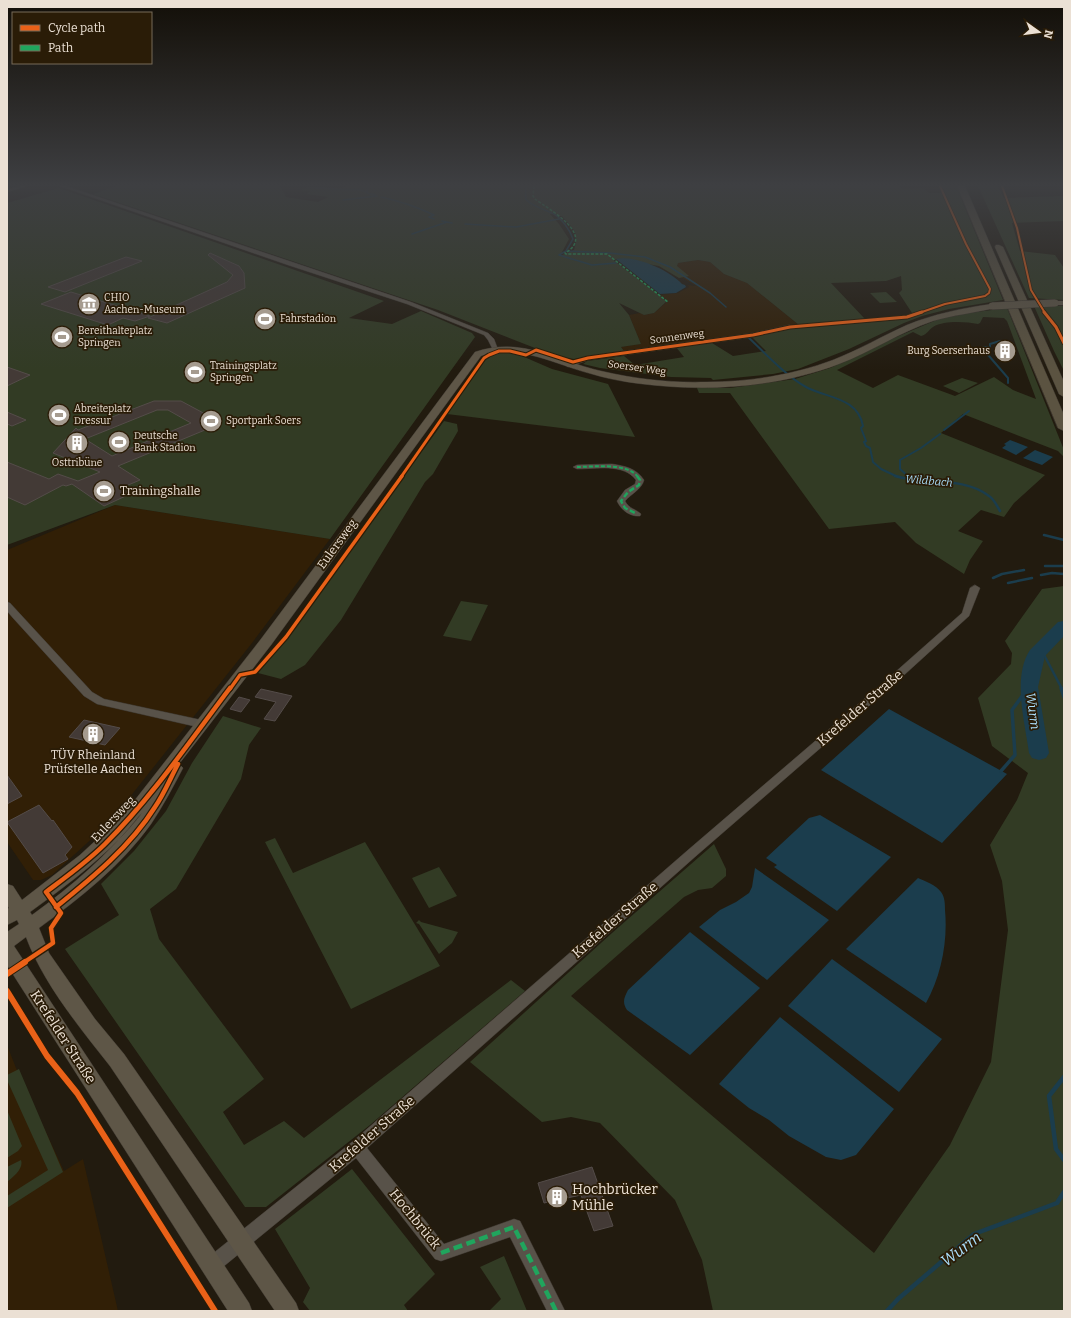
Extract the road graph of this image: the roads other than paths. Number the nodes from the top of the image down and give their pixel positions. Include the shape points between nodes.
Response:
1 (243, 248) edge
2 (987, 248) edge
3 (999, 248) edge
4 (1064, 303) edge
5 (790, 327) dead end
6 (494, 347) junction
7 (568, 365) junction
8 (1064, 394) edge
9 (1064, 428) edge
10 (577, 467) dead end
11 (637, 514) dead end
12 (975, 588) dead end
13 (7, 605) edge
14 (202, 724) junction
15 (7, 891) edge
16 (19, 918) edge
17 (7, 941) edge
18 (7, 950) edge
19 (358, 1147) junction
20 (241, 1241) junction
21 (212, 1265) junction
22 (241, 1311) edge
23 (288, 1311) edge
24 (556, 1311) edge

1 - 6 street via 416,306 486,334
2 - 9 highway
3 - 8 highway
4 - 7 main road, Soerser Weg, bridge via 1021,303 949,314 925,321 838,361 794,375 727,384 673,384 627,379
5 - 7 street, Sonnenweg via 753,335 588,358
6 - 7 main road, Soerser Weg via 520,349
6 - 14 main road, Eulersweg via 474,357 269,638
10 - 11 street via 615,467 634,473 640,480 639,485 628,492 621,501 623,507
12 - 19 street, Krefelder Straße via 966,614
13 - 14 street via 94,698
14 - 16 main road, Eulersweg via 129,818 104,844
15 - 16 main road
16 - 17 main road, Eulersweg
16 - 20 main road via 42,957 89,1025 117,1060
18 - 21 main road, Krefelder Straße
19 - 20 street, Krefelder Straße
19 - 24 street, Hochbrück via 441,1252 514,1227
20 - 21 street, Krefelder Straße
20 - 23 main road
21 - 22 main road, Krefelder Straße

